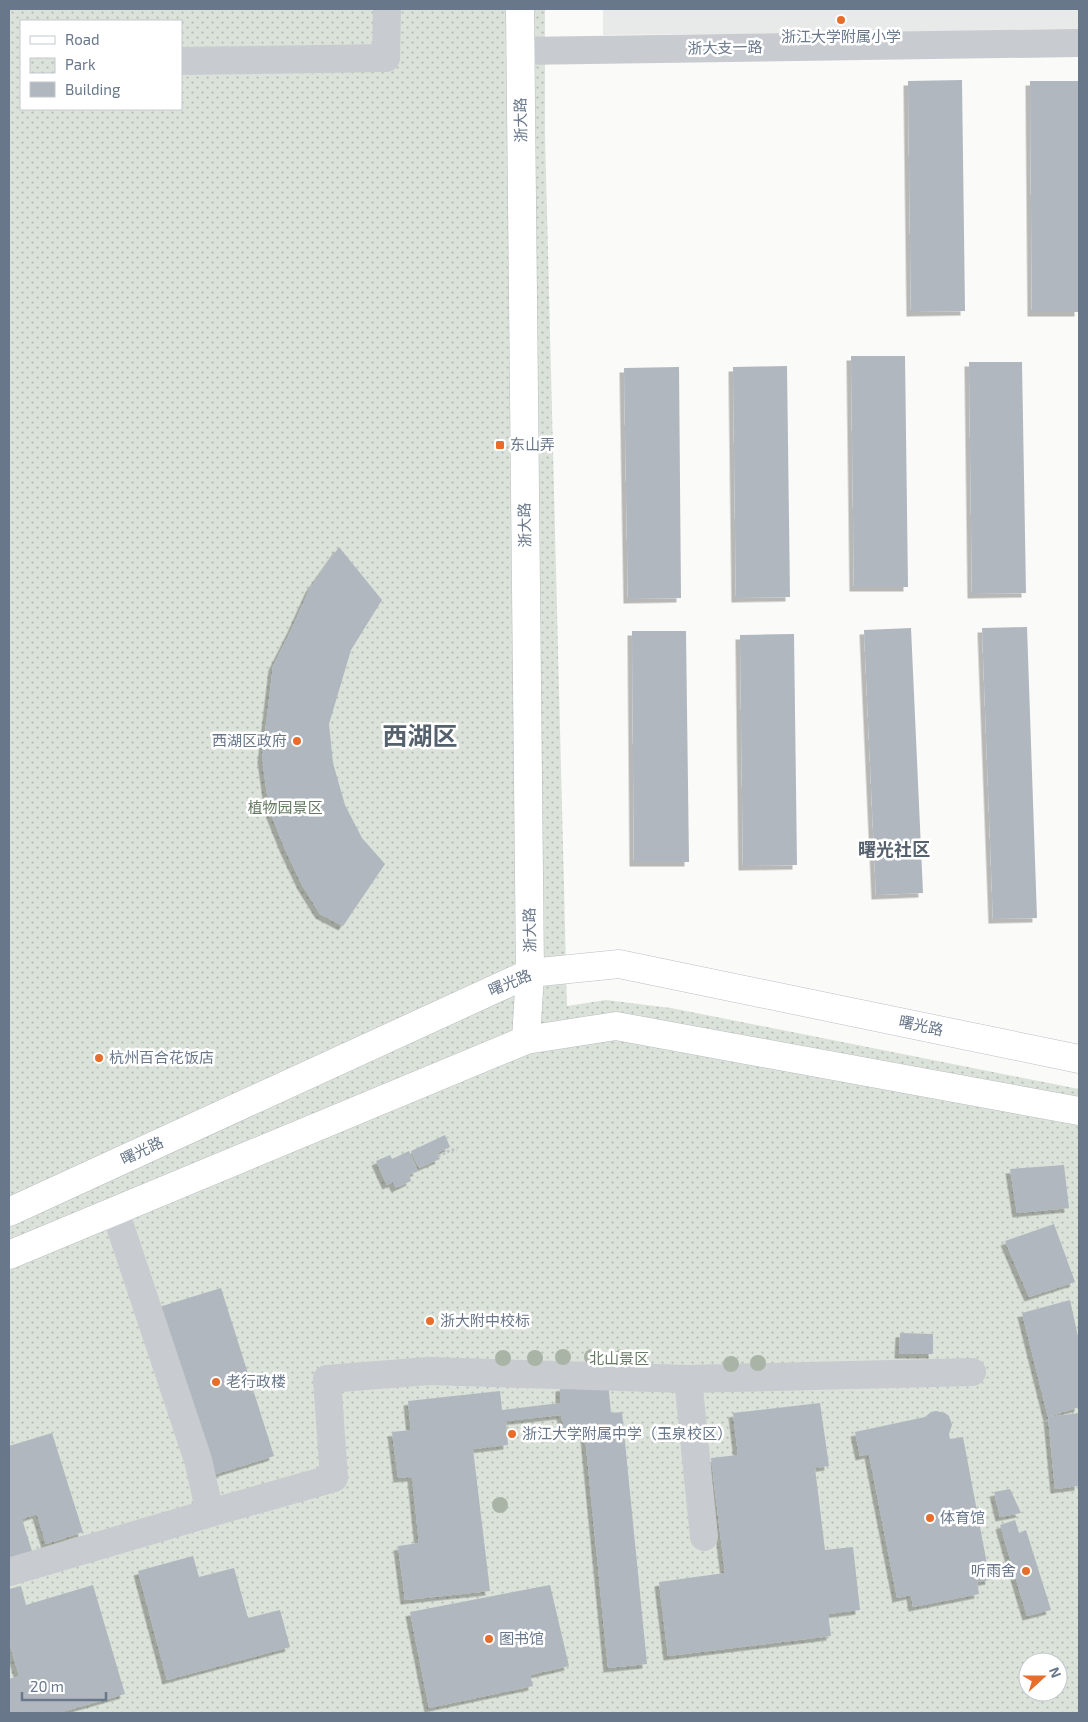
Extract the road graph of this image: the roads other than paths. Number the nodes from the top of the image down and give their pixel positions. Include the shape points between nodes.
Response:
1 (387, 9) edge
2 (520, 9) edge
3 (1079, 43) edge
4 (520, 51) junction
5 (182, 61) edge
6 (530, 973) junction
7 (526, 1040) junction
8 (1079, 1059) edge
9 (1079, 1111) edge
10 (115, 1211) junction
11 (9, 1212) edge
12 (9, 1255) edge
13 (972, 1372) dead end
14 (688, 1379) junction
15 (210, 1513) junction
16 (704, 1537) dead end
17 (9, 1572) edge

1 - 5 street via 386,58
2 - 4 main road, 浙大路
3 - 4 street, 浙大支一路
4 - 6 main road, 浙大路
6 - 7 main road, 浙大路
6 - 8 main road, 曙光路 via 619,964
6 - 11 main road, 曙光路
7 - 9 main road via 616,1026
7 - 10 main road
10 - 12 main road
10 - 15 street via 198,1460
13 - 14 street
14 - 15 street via 429,1371 327,1378 334,1478
14 - 16 street
15 - 17 street

